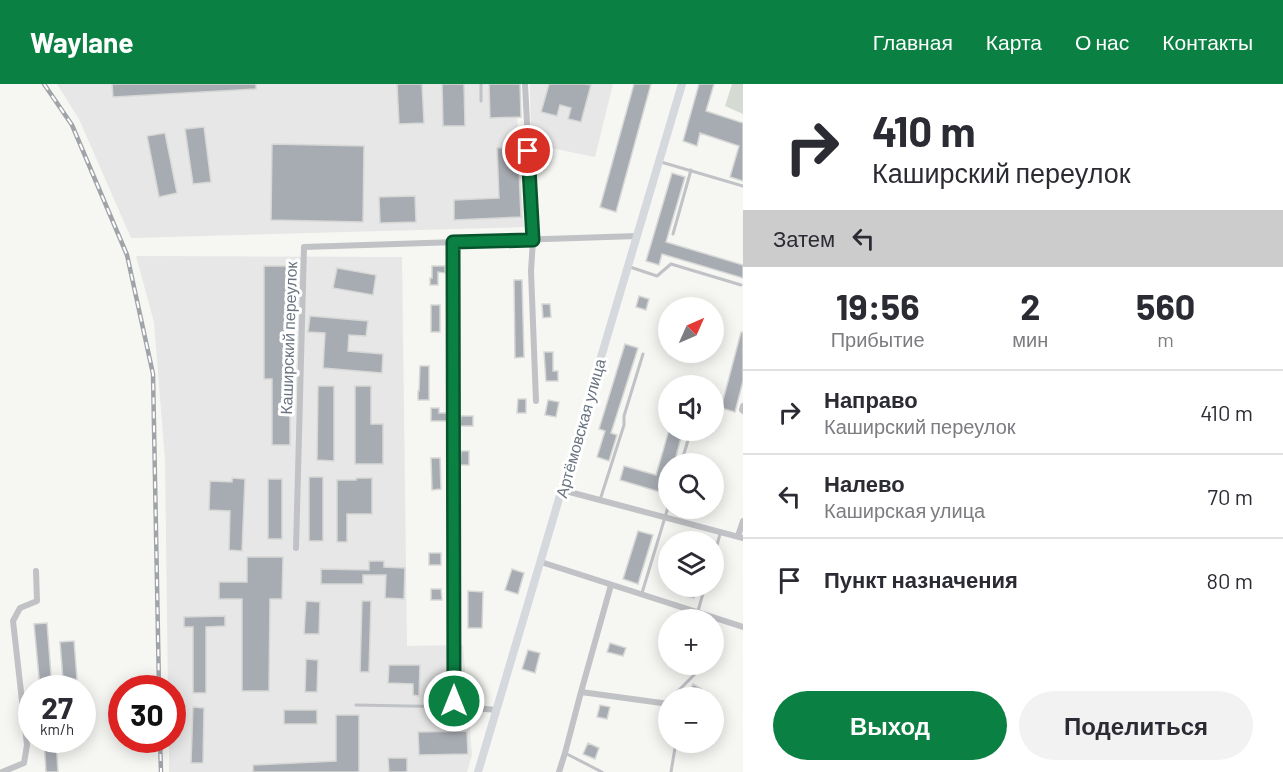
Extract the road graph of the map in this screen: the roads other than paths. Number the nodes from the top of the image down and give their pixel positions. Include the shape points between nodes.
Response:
1 (481, 84) edge
2 (525, 84) edge
3 (682, 84) edge
4 (481, 101) dead end
5 (659, 161) junction
6 (691, 170) junction
7 (743, 186) edge
8 (673, 234) dead end
9 (637, 236) junction
10 (533, 240) junction
11 (453, 242) junction
12 (628, 266) junction
13 (741, 285) dead end
14 (643, 354) dead end
15 (537, 401) dead end
16 (743, 406) edge
17 (743, 411) edge
18 (562, 490) junction
19 (600, 500) junction
20 (658, 515) edge
21 (664, 519) edge
22 (672, 519) edge
23 (743, 521) edge
24 (717, 531) edge
25 (724, 533) edge
26 (740, 537) edge
27 (296, 548) dead end
28 (541, 562) junction
29 (36, 571) dead end
30 (611, 585) junction
31 (641, 594) junction
32 (688, 609) edge
33 (724, 621) edge
34 (743, 627) edge
35 (694, 675) edge
36 (682, 687) edge
37 (581, 692) junction
38 (658, 702) edge
39 (356, 705) dead end
40 (470, 707) junction
41 (497, 710) junction
42 (565, 753) junction
43 (674, 753) edge
44 (2, 772) edge
45 (478, 772) edge
46 (559, 772) edge
47 (602, 772) edge
48 (671, 772) edge

1 - 4 lane
2 - 10 street
3 - 5 street, Артёмовская улица
5 - 6 lane
5 - 9 street, Артёмовская улица
6 - 7 lane
6 - 8 lane
9 - 10 street, Каширский переулок
9 - 12 street, Артёмовская улица
10 - 11 street, Каширский переулок
10 - 15 street
11 - 27 street, Каширский переулок via 304,247
11 - 40 street via 454,701
12 - 13 lane via 657,276 671,264
12 - 18 street, Артёмовская улица
14 - 19 lane
16 - 17 street
18 - 19 street
18 - 28 street, Артёмовская улица
19 - 20 street
21 - 31 lane
22 - 24 street
23 - 26 street
25 - 26 street
28 - 30 street
28 - 41 street, Артёмовская улица
29 - 44 street via 37,601 20,608 14,621 27,745 24,763
30 - 31 street
30 - 37 street
31 - 32 street
33 - 34 street
35 - 36 lane
37 - 38 street
37 - 42 street
39 - 40 lane
40 - 41 street
41 - 45 street, Артёмовская улица
42 - 46 street
42 - 47 lane
43 - 48 lane

